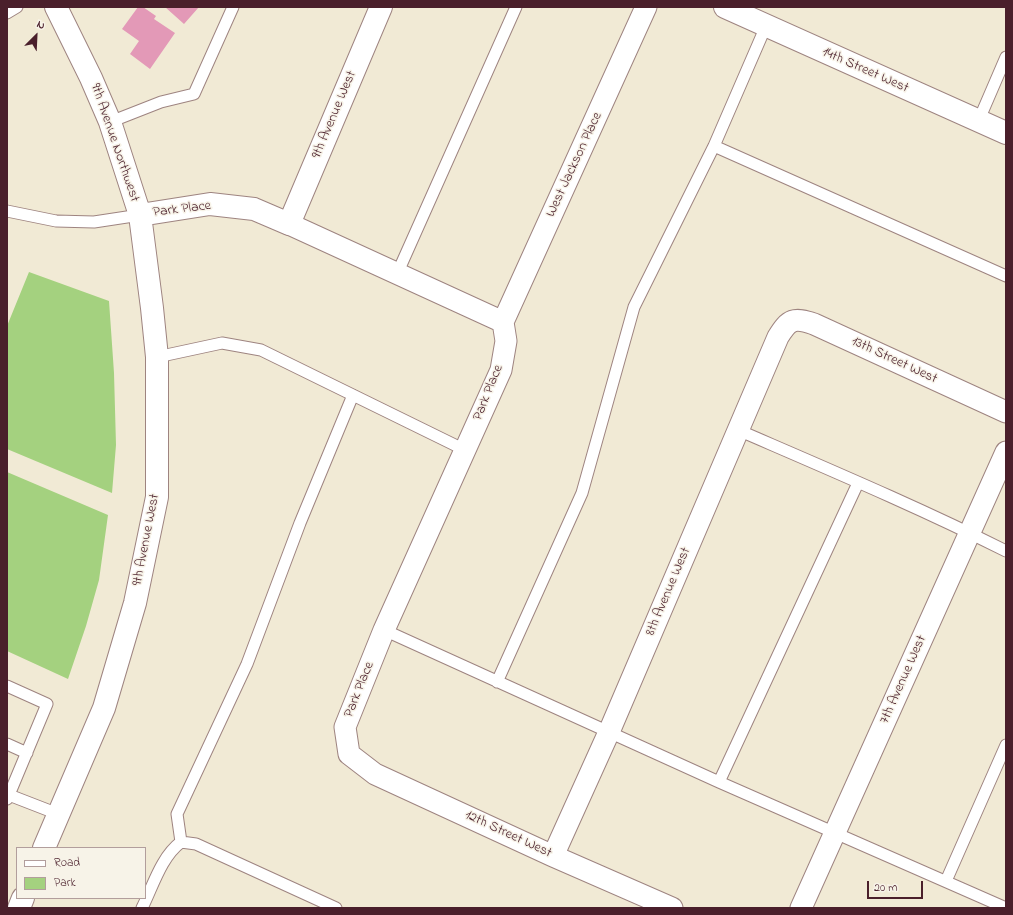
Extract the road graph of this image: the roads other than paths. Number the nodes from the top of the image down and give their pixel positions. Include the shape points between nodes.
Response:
1 (17, 7) edge
2 (56, 7) edge
3 (233, 7) edge
4 (381, 7) edge
5 (516, 7) edge
6 (646, 7) edge
7 (725, 7) edge
8 (7, 13) edge
9 (766, 26) junction
10 (1006, 57) edge
11 (110, 122) junction
12 (978, 122) junction
13 (1006, 133) edge
14 (714, 146) junction
15 (7, 211) edge
16 (140, 215) junction
17 (289, 224) junction
18 (397, 274) junction
19 (1006, 276) edge
20 (503, 322) junction
21 (783, 328) joint
22 (157, 357) junction
23 (353, 395) junction
24 (1006, 412) edge
25 (738, 430) junction
26 (465, 450) junction
27 (1006, 452) edge
28 (858, 482) junction
29 (970, 533) junction
30 (1006, 550) edge
31 (384, 630) junction
32 (497, 682) junction
33 (7, 686) edge
34 (610, 732) junction
35 (7, 744) edge
36 (1006, 745) edge
37 (27, 753) junction
38 (349, 754) joint
39 (719, 782) junction
40 (8, 796) edge
41 (58, 814) junction
42 (835, 832) junction
43 (181, 842) junction
44 (44, 847) edge
45 (553, 856) junction
46 (946, 881) junction
47 (142, 908) edge
48 (336, 908) edge
49 (672, 908) edge
50 (802, 908) edge
51 (1006, 908) edge

1 - 8 lane
2 - 11 street, 9th Avenue Northwest
3 - 11 lane via 194,94 161,102
4 - 17 street, 9th Avenue West
5 - 18 lane
6 - 20 street, West Jackson Place
7 - 9 street, 14th Street West
9 - 12 street, 14th Street West
9 - 14 lane
10 - 12 lane
11 - 16 street, 9th Avenue Northwest
12 - 13 street, 14th Street West
14 - 19 lane
14 - 32 lane via 634,307 582,493
15 - 16 lane via 56,221 94,222
16 - 17 street, Park Place via 210,204 254,210
16 - 22 street, 9th Avenue West
17 - 18 street, Park Place
18 - 20 street, Park Place
20 - 26 street, Park Place via 506,341 501,370
21 - 24 street, 13th Street West via 790,322 800,319 814,324
21 - 25 street, 8th Avenue West
22 - 23 lane via 222,343 261,350
22 - 41 street, 9th Avenue West via 158,497 135,603 104,708
23 - 26 lane
23 - 43 lane via 300,523 247,664 177,814
25 - 28 lane
25 - 34 street, 8th Avenue West
26 - 31 street, Park Place
27 - 29 street, 7th Avenue West
28 - 29 lane
28 - 39 lane
29 - 30 lane
29 - 42 street, 7th Avenue West
31 - 32 lane
31 - 38 street, Park Place via 345,727
32 - 34 lane
33 - 37 lane via 47,704
34 - 39 lane
34 - 45 street, 8th Avenue West
35 - 37 lane
36 - 46 lane
37 - 40 lane
38 - 45 street, 12th Street West via 375,774
39 - 42 lane
40 - 41 lane
41 - 44 street, 9th Avenue West
42 - 46 lane
42 - 50 street, 7th Avenue West
43 - 47 lane via 164,862
43 - 48 lane via 196,844
45 - 49 street, 12th Street West
46 - 51 lane

